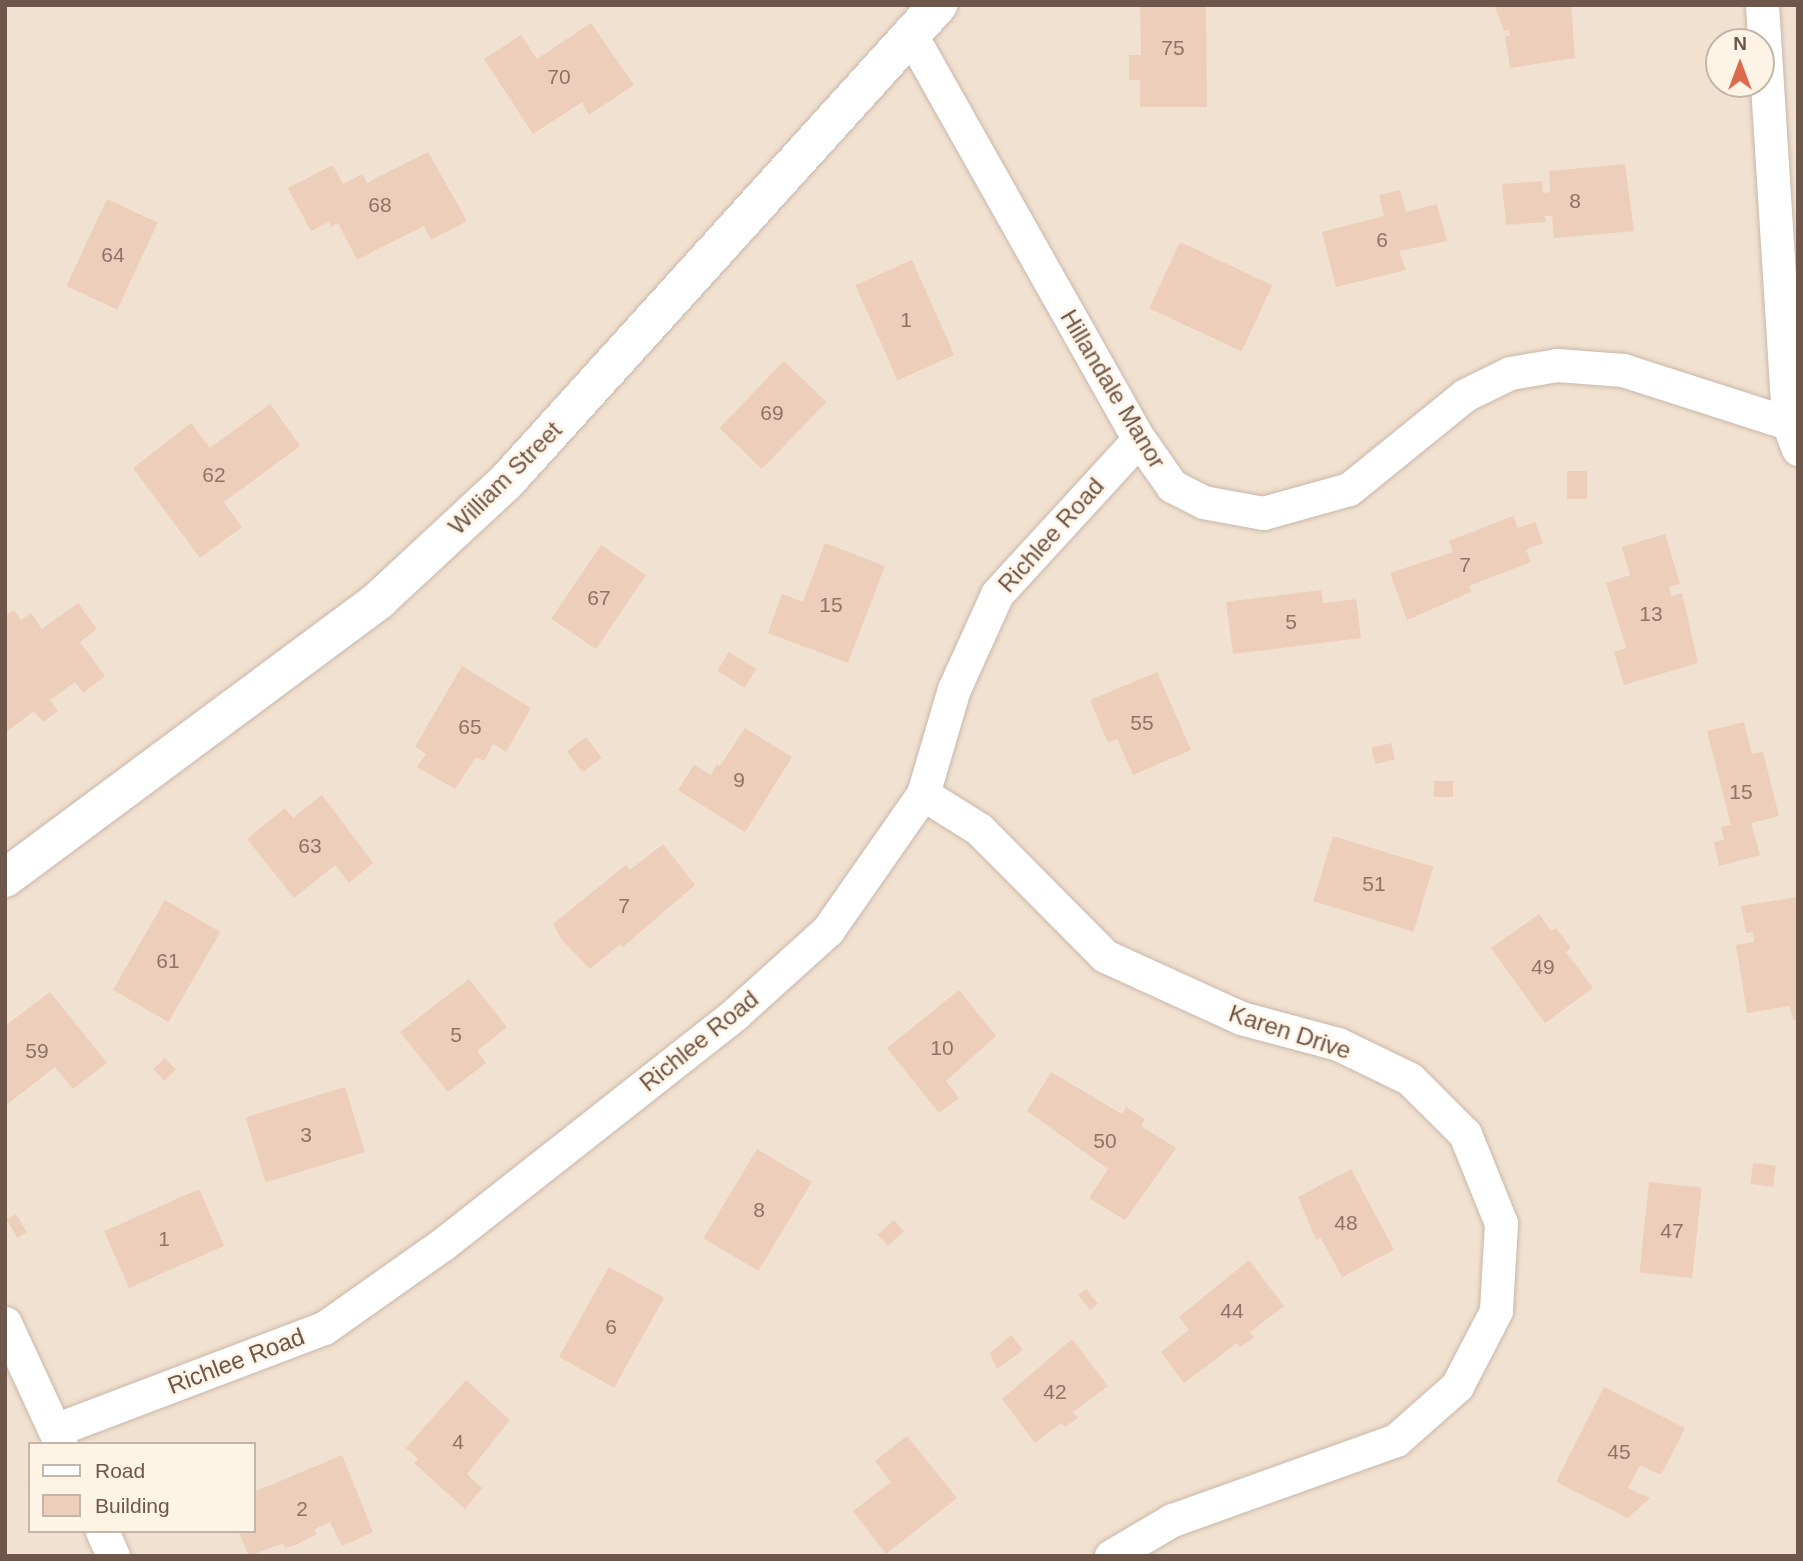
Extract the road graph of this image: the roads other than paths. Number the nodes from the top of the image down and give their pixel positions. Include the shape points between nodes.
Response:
1 (938, 5) edge
2 (1762, 5) edge
3 (911, 35) junction
4 (1793, 436) edge
5 (1139, 439) junction
6 (923, 794) junction
7 (5, 878) edge
8 (5, 1324) edge
9 (58, 1437) edge
10 (103, 1533) edge
11 (113, 1556) edge
12 (1111, 1556) edge

1 - 3 street, William Street
2 - 4 street, Hillandale Manor
3 - 5 street, Hillandale Manor
3 - 7 street, William Street via 506,482 447,537 380,599
4 - 5 street, Hillandale Manor via 1623,370 1557,365 1510,373 1465,395 1349,489 1264,513 1203,502 1172,486
5 - 6 street, Richlee Road via 997,594 954,690
6 - 9 street, Richlee Road via 828,930 735,1014 443,1244 324,1328
6 - 12 street, Karen Drive via 979,829 1105,956 1241,1018 1338,1044 1410,1079 1465,1135 1502,1223 1496,1311 1457,1386 1396,1440 1172,1520
8 - 9 street
10 - 11 street

